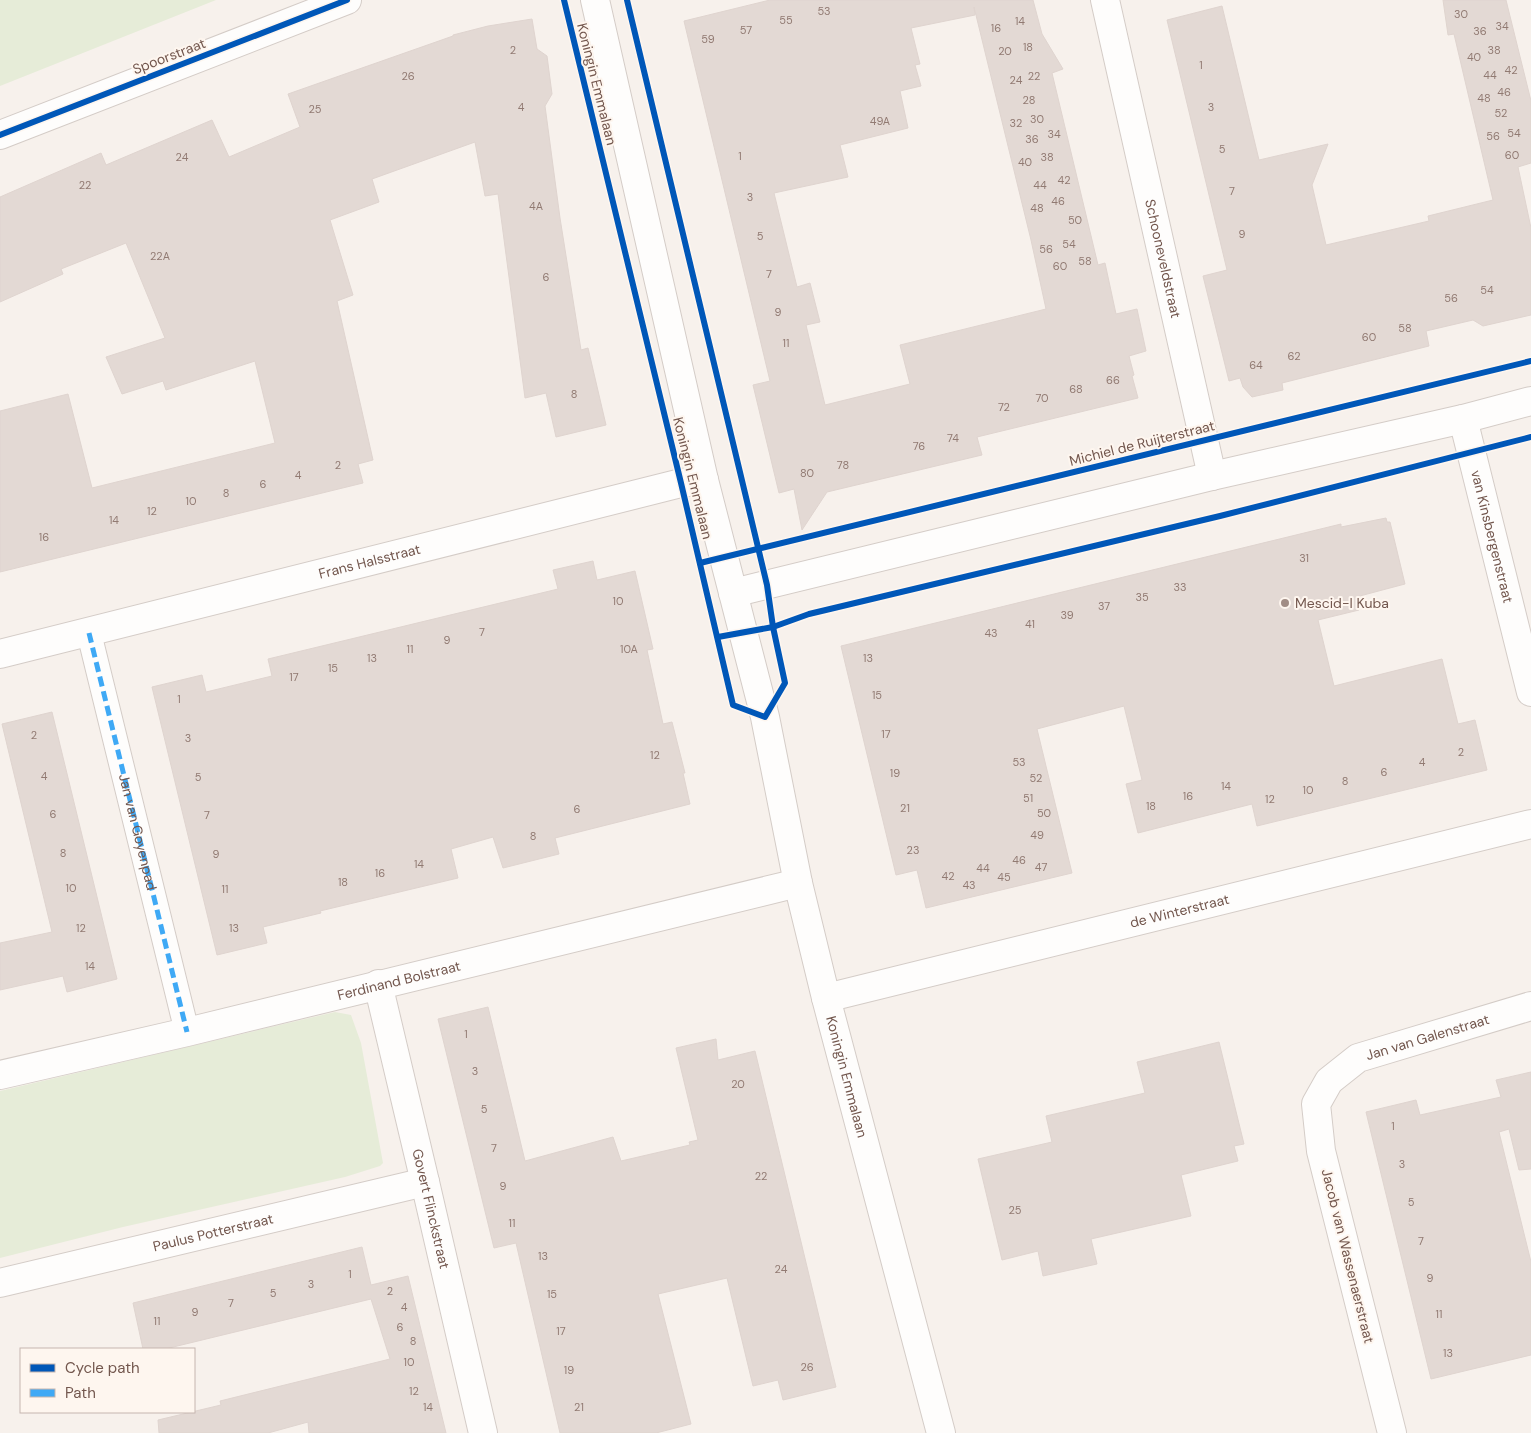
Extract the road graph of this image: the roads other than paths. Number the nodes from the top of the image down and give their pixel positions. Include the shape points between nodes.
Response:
1 (347, 0) edge
2 (595, 0) edge
3 (1105, 0) edge
4 (0, 135) edge
5 (1531, 401) edge
6 (1463, 419) junction
7 (1212, 476) junction
8 (704, 480) junction
9 (733, 593) junction
10 (89, 632) junction
11 (0, 654) edge
12 (1531, 692) edge
13 (1531, 824) edge
14 (798, 883) junction
15 (378, 984) junction
16 (826, 998) junction
17 (1531, 1006) edge
18 (187, 1032) junction
19 (0, 1075) edge
20 (1329, 1081) joint
21 (425, 1182) junction
22 (0, 1283) edge
23 (483, 1433) edge
24 (941, 1433) edge
25 (1392, 1433) edge

1 - 4 street, Spoorstraat
2 - 8 street, Koningin Emmalaan
3 - 7 street, Schooneveldstraat
5 - 6 street
6 - 7 street
6 - 12 street, van Kinsbergenstraat
7 - 9 street
8 - 9 street, Koningin Emmalaan
8 - 10 street, Frans Halsstraat via 681,483
9 - 14 street, Koningin Emmalaan via 765,717
10 - 11 street, Frans Halsstraat
10 - 18 street, Jan van Goyenpad
13 - 16 street, de Winterstraat
14 - 15 street, Ferdinand Bolstraat
14 - 16 street, Koningin Emmalaan
15 - 18 street, Ferdinand Bolstraat
15 - 21 street, Govert Flinckstraat
16 - 24 street, Koningin Emmalaan
17 - 20 street, Jan van Galenstraat via 1358,1058
18 - 19 street, Ferdinand Bolstraat
20 - 25 street, Jacob van Wassenaerstraat via 1316,1104 1321,1151
21 - 22 street, Paulus Potterstraat
21 - 23 street, Govert Flinckstraat

